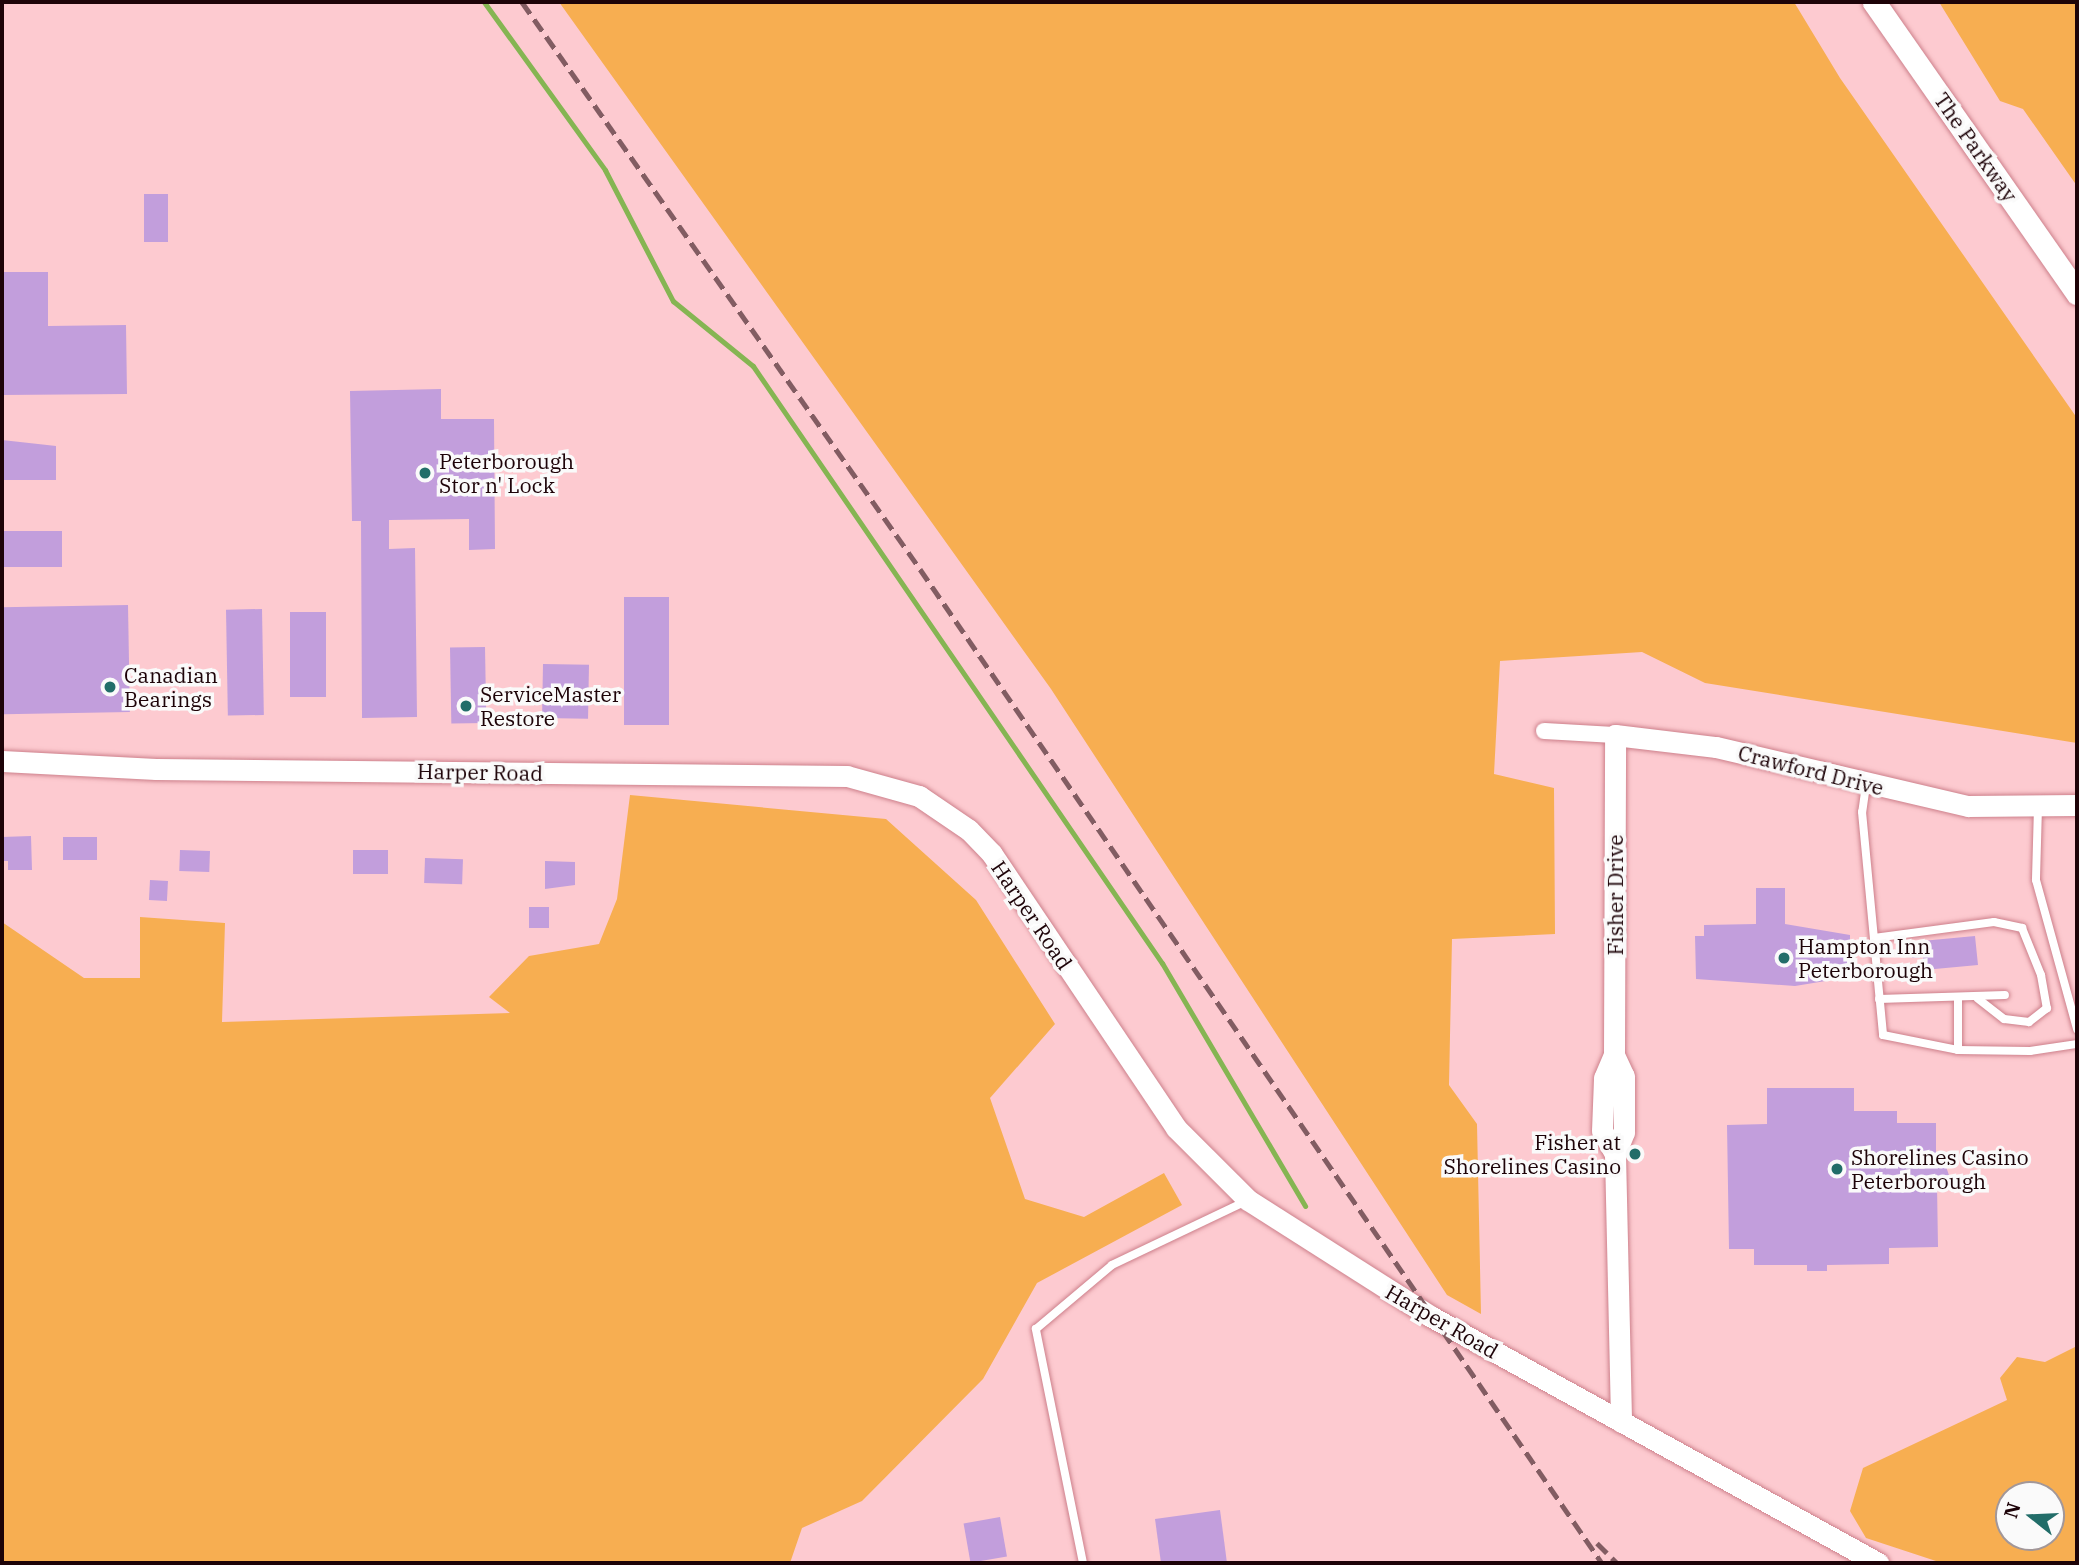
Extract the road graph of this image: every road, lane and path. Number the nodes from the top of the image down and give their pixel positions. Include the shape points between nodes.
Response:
1 (1874, 2) edge
2 (2077, 293) edge
3 (1544, 731) dead end
4 (1615, 735) junction
5 (2, 761) edge
6 (1866, 785) junction
7 (2077, 805) edge
8 (2038, 807) junction
9 (1874, 938) junction
10 (2005, 995) dead end
11 (1978, 998) junction
12 (1879, 999) junction
13 (1958, 1000) junction
14 (2077, 1029) edge
15 (2077, 1044) edge
16 (1958, 1050) junction
17 (1248, 1200) junction
18 (1621, 1422) junction
19 (1083, 1563) edge
20 (1878, 1563) edge

1 - 2 main road, The Parkway
3 - 4 street, Crawford Drive
4 - 6 street, Crawford Drive via 1716,747
4 - 18 street, Fisher Drive via 1614,1055 1624,1076 1624,1132 1615,1154
5 - 17 street, Harper Road via 156,769 847,776 896,786 943,811 992,854 1177,1128
6 - 8 street, Crawford Drive via 1968,806
6 - 9 lane via 1862,812
7 - 8 street, Crawford Drive
8 - 14 lane via 2036,880
9 - 11 lane via 1994,922 2022,928 2041,975 2047,1008 2029,1022 2004,1019
9 - 12 lane
10 - 11 lane
11 - 13 lane
12 - 13 lane
12 - 16 lane via 1883,1035
13 - 16 lane
15 - 16 lane via 2030,1051
17 - 18 street, Harper Road via 1430,1316
17 - 19 lane via 1112,1265 1036,1329
18 - 20 street, Harper Road

